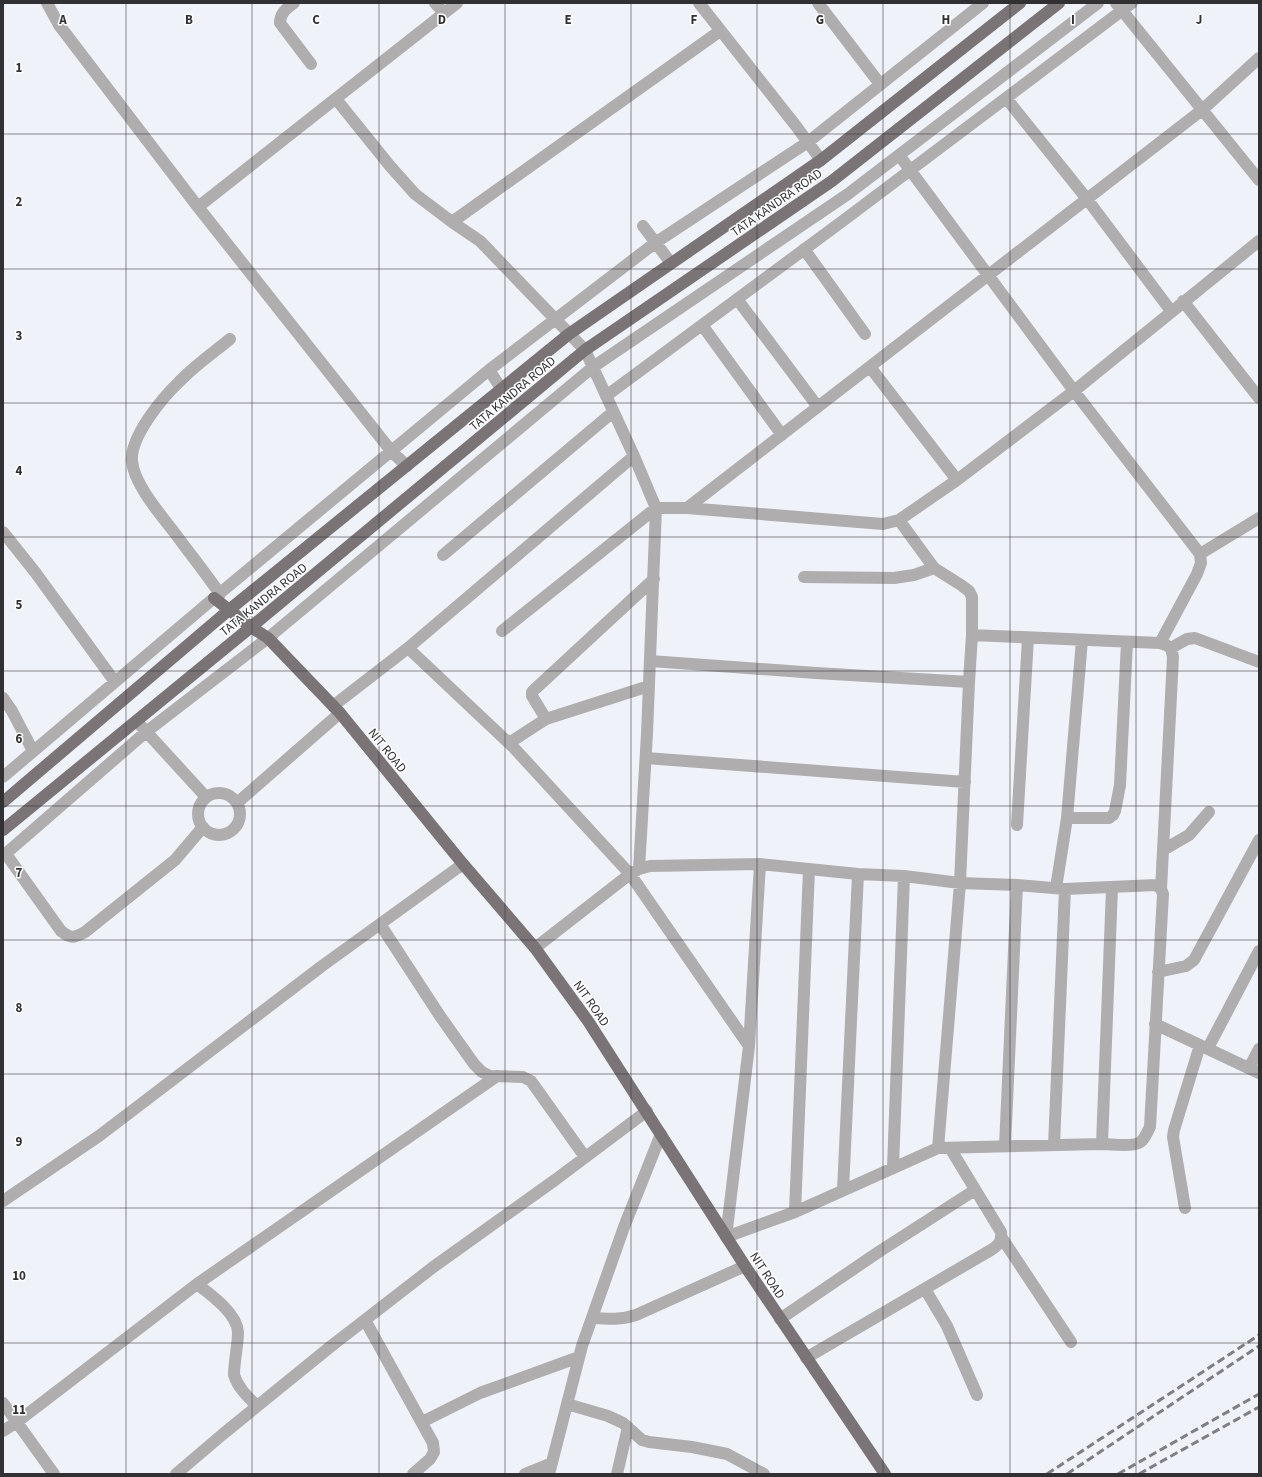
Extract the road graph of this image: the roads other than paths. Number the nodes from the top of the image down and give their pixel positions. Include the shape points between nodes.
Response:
1 (47, 3) edge
2 (294, 3) edge
3 (435, 3) edge
4 (457, 3) edge
5 (699, 3) edge
6 (818, 3) edge
7 (983, 3) edge
8 (1020, 3) edge
9 (1059, 3) edge
10 (1098, 3) edge
11 (1132, 3) edge
12 (1119, 7) edge
13 (444, 13) junction
14 (720, 31) junction
15 (1259, 58) edge
16 (311, 64) dead end
17 (880, 84) junction
18 (1006, 98) junction
19 (336, 99) junction
20 (1202, 110) junction
21 (808, 142) junction
22 (899, 155) junction
23 (821, 160) junction
24 (910, 171) junction
25 (1259, 180) edge
26 (1087, 199) junction
27 (198, 208) junction
28 (452, 222) junction
29 (643, 226) dead end
30 (1259, 241) edge
31 (655, 243) junction
32 (804, 249) junction
33 (671, 263) junction
34 (989, 275) junction
35 (737, 299) junction
36 (1183, 301) junction
37 (1171, 311) junction
38 (556, 319) junction
39 (702, 324) junction
40 (569, 334) junction
41 (865, 334) dead end
42 (230, 339) dead end
43 (585, 350) junction
44 (593, 367) junction
45 (870, 367) junction
46 (489, 370) junction
47 (1254, 383) edge
48 (501, 388) junction
49 (1074, 391) junction
50 (606, 396) junction
51 (1259, 398) edge
52 (818, 407) junction
53 (614, 412) junction
54 (782, 435) junction
55 (392, 452) junction
56 (634, 456) junction
57 (407, 466) junction
58 (957, 480) junction
59 (656, 508) junction
60 (687, 508) junction
61 (1259, 518) edge
62 (899, 520) junction
63 (3, 532) edge
64 (1200, 554) junction
65 (443, 555) dead end
66 (934, 568) junction
67 (804, 577) dead end
68 (654, 579) junction
69 (217, 596) junction
70 (229, 610) junction
71 (251, 627) junction
72 (502, 631) dead end
73 (972, 636) junction
74 (268, 638) junction
75 (1028, 638) junction
76 (1082, 640) junction
77 (1127, 642) junction
78 (1160, 643) junction
79 (408, 648) junction
80 (1171, 648) junction
81 (650, 661) junction
82 (1259, 662) edge
83 (115, 682) junction
84 (969, 682) junction
85 (649, 686) junction
86 (3, 698) edge
87 (337, 710) junction
88 (546, 719) junction
89 (137, 720) junction
90 (146, 732) junction
91 (509, 743) junction
92 (34, 751) junction
93 (646, 758) junction
94 (3, 777) edge
95 (965, 782) junction
96 (206, 797) junction
97 (3, 802) edge
98 (237, 802) junction
99 (1209, 812) dead end
100 (1067, 818) junction
101 (1017, 825) dead end
102 (203, 827) junction
103 (3, 830) edge
104 (1259, 840) edge
105 (1163, 850) junction
106 (4, 855) edge
107 (463, 864) junction
108 (760, 864) junction
109 (809, 869) junction
110 (634, 872) junction
111 (858, 874) junction
112 (904, 876) junction
113 (960, 883) junction
114 (1018, 885) junction
115 (1112, 888) junction
116 (1061, 889) junction
117 (1161, 889) junction
118 (380, 924) junction
119 (535, 948) junction
120 (1259, 951) edge
121 (1158, 972) junction
122 (1156, 1024) junction
123 (749, 1046) junction
124 (1204, 1046) junction
125 (1259, 1049) edge
126 (1254, 1070) edge
127 (497, 1076) junction
128 (647, 1111) junction
129 (661, 1134) junction
130 (1102, 1144) junction
131 (1054, 1145) junction
132 (1005, 1146) junction
133 (944, 1148) junction
134 (585, 1157) junction
135 (894, 1167) junction
136 (843, 1190) junction
137 (975, 1190) junction
138 (3, 1201) edge
139 (1185, 1208) dead end
140 (795, 1212) junction
141 (726, 1237) junction
142 (1002, 1238) junction
143 (745, 1266) junction
144 (196, 1284) junction
145 (925, 1289) junction
146 (592, 1318) junction
147 (780, 1319) junction
148 (365, 1320) junction
149 (1071, 1342) dead end
150 (579, 1357) junction
151 (806, 1358) junction
152 (977, 1395) dead end
153 (3, 1403) edge
154 (567, 1404) junction
155 (257, 1406) junction
156 (17, 1422) junction
157 (422, 1422) junction
158 (628, 1427) junction
159 (3, 1431) edge
160 (551, 1468) edge
161 (54, 1474) edge
162 (176, 1474) edge
163 (413, 1474) edge
164 (525, 1474) edge
165 (617, 1474) edge
166 (764, 1474) edge
167 (885, 1474) edge

1 - 27 street via 59,25
2 - 16 street via 283,12 280,23
3 - 13 street
4 - 13 street
5 - 14 street
6 - 17 street
7 - 17 street
8 - 23 main road, TATA KANDRA ROAD
9 - 43 main road, TATA KANDRA ROAD via 832,181
10 - 22 street
11 - 12 street
12 - 18 street
12 - 20 street
13 - 19 street
14 - 21 street
14 - 28 street
15 - 20 street
17 - 21 street
18 - 24 street
18 - 26 street
19 - 27 street
19 - 28 street via 415,194
20 - 25 street
20 - 26 street
21 - 23 street
21 - 31 street
22 - 24 street
22 - 44 street via 848,194
23 - 33 main road, TATA KANDRA ROAD
24 - 32 street
24 - 34 street
26 - 34 street
26 - 37 street
27 - 55 street
28 - 38 street via 480,240
29 - 31 street
30 - 36 street
31 - 33 street
31 - 38 street
32 - 35 street
32 - 41 street
33 - 40 main road, TATA KANDRA ROAD
34 - 45 street
34 - 49 street
35 - 39 street
35 - 52 street
36 - 37 street
36 - 47 street
37 - 49 street
38 - 40 street
38 - 46 street
39 - 50 street
39 - 54 street
40 - 43 street
40 - 48 main road, TATA KANDRA ROAD
42 - 69 street via 178,382 164,399 142,428 133,446 132,461 136,476 149,500
43 - 44 street
43 - 71 main road, TATA KANDRA ROAD
44 - 50 street
44 - 74 street
45 - 52 street
45 - 58 street
46 - 48 street
46 - 55 street
47 - 51 street
48 - 57 main road, TATA KANDRA ROAD
49 - 58 street
49 - 64 street
50 - 53 street
52 - 54 street
53 - 56 street
53 - 65 street
54 - 60 street
55 - 57 street
55 - 69 street
56 - 59 street
56 - 79 street
57 - 70 main road, TATA KANDRA ROAD
58 - 62 street
59 - 60 street
59 - 68 street
59 - 72 street
60 - 62 street via 883,524
61 - 64 street
62 - 66 street
63 - 83 street
64 - 78 street via 1201,563 1197,574
66 - 67 street via 894,578
66 - 73 street via 969,590 972,597
68 - 81 street
68 - 88 street via 532,692
69 - 70 main road, NIT ROAD
69 - 83 street
70 - 71 main road, NIT ROAD
70 - 97 main road, TATA KANDRA ROAD
71 - 74 main road, NIT ROAD
71 - 89 main road, TATA KANDRA ROAD
73 - 75 street
73 - 84 street
74 - 87 main road, NIT ROAD
74 - 90 street
75 - 76 street
75 - 101 street
76 - 77 street
76 - 100 street
77 - 78 street
77 - 100 street via 1120,785 1115,811 1109,818
78 - 80 street
79 - 87 street
79 - 91 street
80 - 82 street via 1187,639 1195,638
80 - 105 street
81 - 84 street
81 - 85 street
83 - 92 street
84 - 95 street
85 - 88 street
85 - 93 street
86 - 92 street
87 - 98 street
87 - 107 main road, NIT ROAD
88 - 91 street
89 - 90 street
89 - 103 main road, TATA KANDRA ROAD
90 - 96 street
90 - 106 street
91 - 110 street
92 - 94 street
93 - 95 street
93 - 110 street
95 - 113 street
96 - 98 street via 220,792
96 - 102 street via 198,815
98 - 102 street via 240,816 234,828 222,835 208,832
99 - 105 street via 1189,835
100 - 116 street
102 - 106 street via 174,860 76,937 68,936 61,931
104 - 121 street via 1194,960 1186,966
105 - 117 street
107 - 118 street
107 - 119 main road, NIT ROAD
108 - 109 street
108 - 110 street via 650,866
108 - 123 street
109 - 111 street
109 - 140 street
110 - 119 street
110 - 123 street
111 - 112 street
111 - 136 street
112 - 113 street
112 - 135 street
113 - 114 street
113 - 133 street
114 - 116 street
114 - 132 street
115 - 116 street
115 - 117 street via 1156,885
115 - 130 street
116 - 131 street
117 - 121 street via 1163,894
118 - 127 street via 474,1064 482,1072
118 - 138 street via 99,1136
119 - 128 main road, NIT ROAD via 588,1021
120 - 124 street
121 - 122 street
122 - 124 street
122 - 130 street via 1150,1126 1146,1136 1139,1143 1128,1145
123 - 141 street
124 - 126 street
124 - 139 street via 1173,1137
125 - 126 street
127 - 134 street via 524,1077 531,1081
127 - 144 street
128 - 129 main road, NIT ROAD
128 - 134 street
129 - 141 main road, NIT ROAD
129 - 146 street
130 - 131 street
131 - 132 street
132 - 133 street
133 - 135 street
133 - 137 street
134 - 148 street
135 - 136 street
136 - 140 street
137 - 142 street via 1001,1232
137 - 147 street
140 - 141 street
141 - 143 main road, NIT ROAD
142 - 145 street via 999,1245
142 - 149 street
143 - 146 street via 636,1316 612,1320
143 - 147 main road, NIT ROAD
144 - 155 street via 222,1304 236,1325 238,1334 234,1375 242,1391
144 - 156 street
145 - 151 street
145 - 152 street via 947,1326
146 - 150 street
147 - 151 main road, NIT ROAD
148 - 155 street
148 - 157 street
150 - 154 street
150 - 157 street via 480,1393
151 - 167 main road, NIT ROAD
153 - 156 street
154 - 158 street via 608,1416
154 - 160 street
155 - 162 street
156 - 159 street
156 - 161 street
157 - 163 street via 433,1442 434,1452
158 - 165 street
158 - 166 street via 642,1440 727,1454
160 - 164 street

